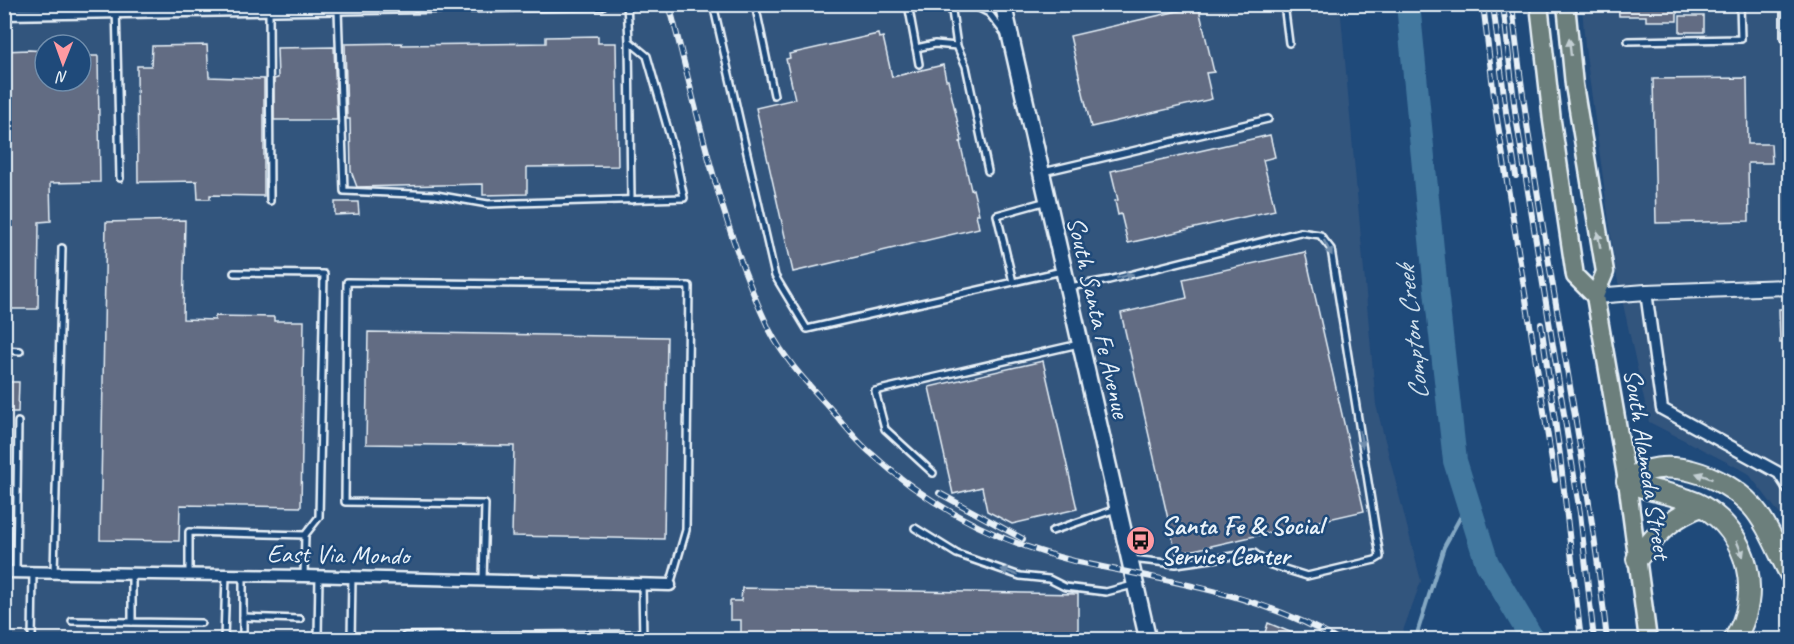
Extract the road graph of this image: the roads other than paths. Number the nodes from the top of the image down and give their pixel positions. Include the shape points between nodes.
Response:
1 (601, 4) edge
2 (627, 4) edge
3 (713, 4) edge
4 (755, 4) edge
5 (909, 4) edge
6 (951, 4) edge
7 (971, 4) edge
8 (1003, 4) edge
9 (1284, 4) edge
10 (1539, 4) edge
11 (1566, 4) edge
12 (1740, 4) edge
13 (1784, 4) edge
14 (484, 5) edge
15 (383, 6) edge
16 (409, 6) edge
17 (269, 7) edge
18 (102, 8) edge
19 (116, 8) edge
20 (195, 8) edge
21 (338, 9) junction
22 (4, 14) edge
23 (1790, 38) edge
24 (629, 41) junction
25 (1628, 41) dead end
26 (1288, 43) dead end
27 (957, 46) junction
28 (1013, 47) junction
29 (916, 48) junction
30 (919, 64) dead end
31 (774, 95) dead end
32 (1268, 119) dead end
33 (988, 171) dead end
34 (1041, 172) junction
35 (120, 178) dead end
36 (631, 200) junction
37 (270, 201) dead end
38 (1048, 201) junction
39 (62, 248) dead end
40 (1064, 270) junction
41 (234, 273) dead end
42 (1013, 282) junction
43 (1068, 287) junction
44 (1790, 287) edge
45 (1646, 292) junction
46 (1596, 296) junction
47 (1080, 344) junction
48 (4, 350) edge
49 (20, 351) dead end
50 (18, 422) dead end
51 (933, 473) dead end
52 (1627, 481) junction
53 (1790, 490) edge
54 (1701, 506) junction
55 (1118, 508) junction
56 (915, 528) dead end
57 (1052, 531) dead end
58 (305, 535) junction
59 (1129, 559) junction
60 (1637, 559) junction
61 (4, 572) edge
62 (16, 572) junction
63 (33, 572) junction
64 (54, 573) junction
65 (132, 573) junction
66 (189, 574) junction
67 (1790, 574) edge
68 (226, 575) junction
69 (243, 575) junction
70 (304, 576) junction
71 (319, 576) junction
72 (352, 577) junction
73 (483, 580) junction
74 (642, 584) junction
75 (670, 585) joint
76 (1135, 585) junction
77 (243, 617) junction
78 (300, 619) dead end
79 (72, 621) dead end
80 (132, 622) junction
81 (201, 623) dead end
82 (318, 636) dead end
83 (405, 636) dead end
84 (643, 637) edge
85 (32, 639) edge
86 (224, 639) edge
87 (243, 639) edge
88 (351, 639) edge
89 (1148, 639) edge
90 (1648, 639) edge
91 (1734, 639) edge

1 - 14 street
2 - 24 lane
3 - 42 lane via 776,276 807,328
4 - 31 lane
5 - 29 lane
6 - 27 lane
7 - 28 lane via 989,13
8 - 28 main road, South Santa Fe Avenue
9 - 26 lane
10 - 46 main road via 1575,276
46 -> 11 main road, South Alameda Street via 1605,272 1574,85
12 - 25 lane via 1741,39
13 - 23 lane via 1784,38
14 - 16 street
15 - 16 street
15 - 21 street
17 - 20 street
17 - 21 street
17 - 37 lane
18 - 19 street
18 - 22 street
19 - 20 street
19 - 35 lane
21 - 36 lane via 344,191 436,195 488,204
24 - 36 lane
24 - 36 lane via 647,56 684,198
27 - 29 lane via 935,44
27 - 33 lane via 966,66
28 - 34 main road, South Santa Fe Avenue
29 - 30 lane
32 - 34 lane
34 - 38 main road, South Santa Fe Avenue
38 - 40 main road, South Santa Fe Avenue
38 - 42 lane via 997,215
39 - 64 lane
40 - 42 lane
40 - 43 main road, South Santa Fe Avenue
41 - 58 lane via 324,274 319,517
43 - 47 main road, South Santa Fe Avenue
43 -> 59 lane via 1300,232 1320,235 1331,249 1380,557 1307,576 1268,564 1254,552 1176,564
44 - 45 street
45 - 46 street
45 - 53 street via 1662,409 1779,473
46 - 52 main road, South Alameda Street
47 - 51 lane via 875,391 885,429
47 - 55 main road, South Santa Fe Avenue
48 - 49 lane
50 - 62 lane
52 - 54 highway
52 - 60 main road, South Alameda Street
67 -> 52 highway via 1753,507 1721,482 1683,469 1663,468 1636,474
54 - 60 highway via 1680,514 1664,527
54 -> 91 highway via 1722,522 1736,540 1750,584 1743,625
55 - 57 lane
55 - 59 main road, South Santa Fe Avenue
76 -> 56 lane via 1106,592 1020,576 957,554
58 - 66 lane via 189,532
58 - 70 lane
59 - 76 main road, South Santa Fe Avenue
60 - 90 main road, South Alameda Street
61 - 62 street, East Via Mondo
62 - 63 street, East Via Mondo
63 - 64 street, East Via Mondo
63 - 85 lane
64 - 65 street, East Via Mondo
65 - 66 street, East Via Mondo
65 - 80 lane
66 - 68 street, East Via Mondo
68 - 69 street, East Via Mondo
68 - 86 lane
69 - 70 street, East Via Mondo
69 - 77 lane
70 - 71 street, East Via Mondo
71 - 72 street, East Via Mondo
71 - 82 lane
72 - 73 street, East Via Mondo
72 - 88 lane
73 - 74 street, East Via Mondo
73 - 75 lane via 485,504 345,502 347,282 689,286 686,530
74 - 75 street, East Via Mondo
74 - 84 lane
76 - 89 main road, South Santa Fe Avenue
77 - 78 lane
77 - 87 lane
79 - 80 lane
80 - 81 lane
83 - 84 lane

